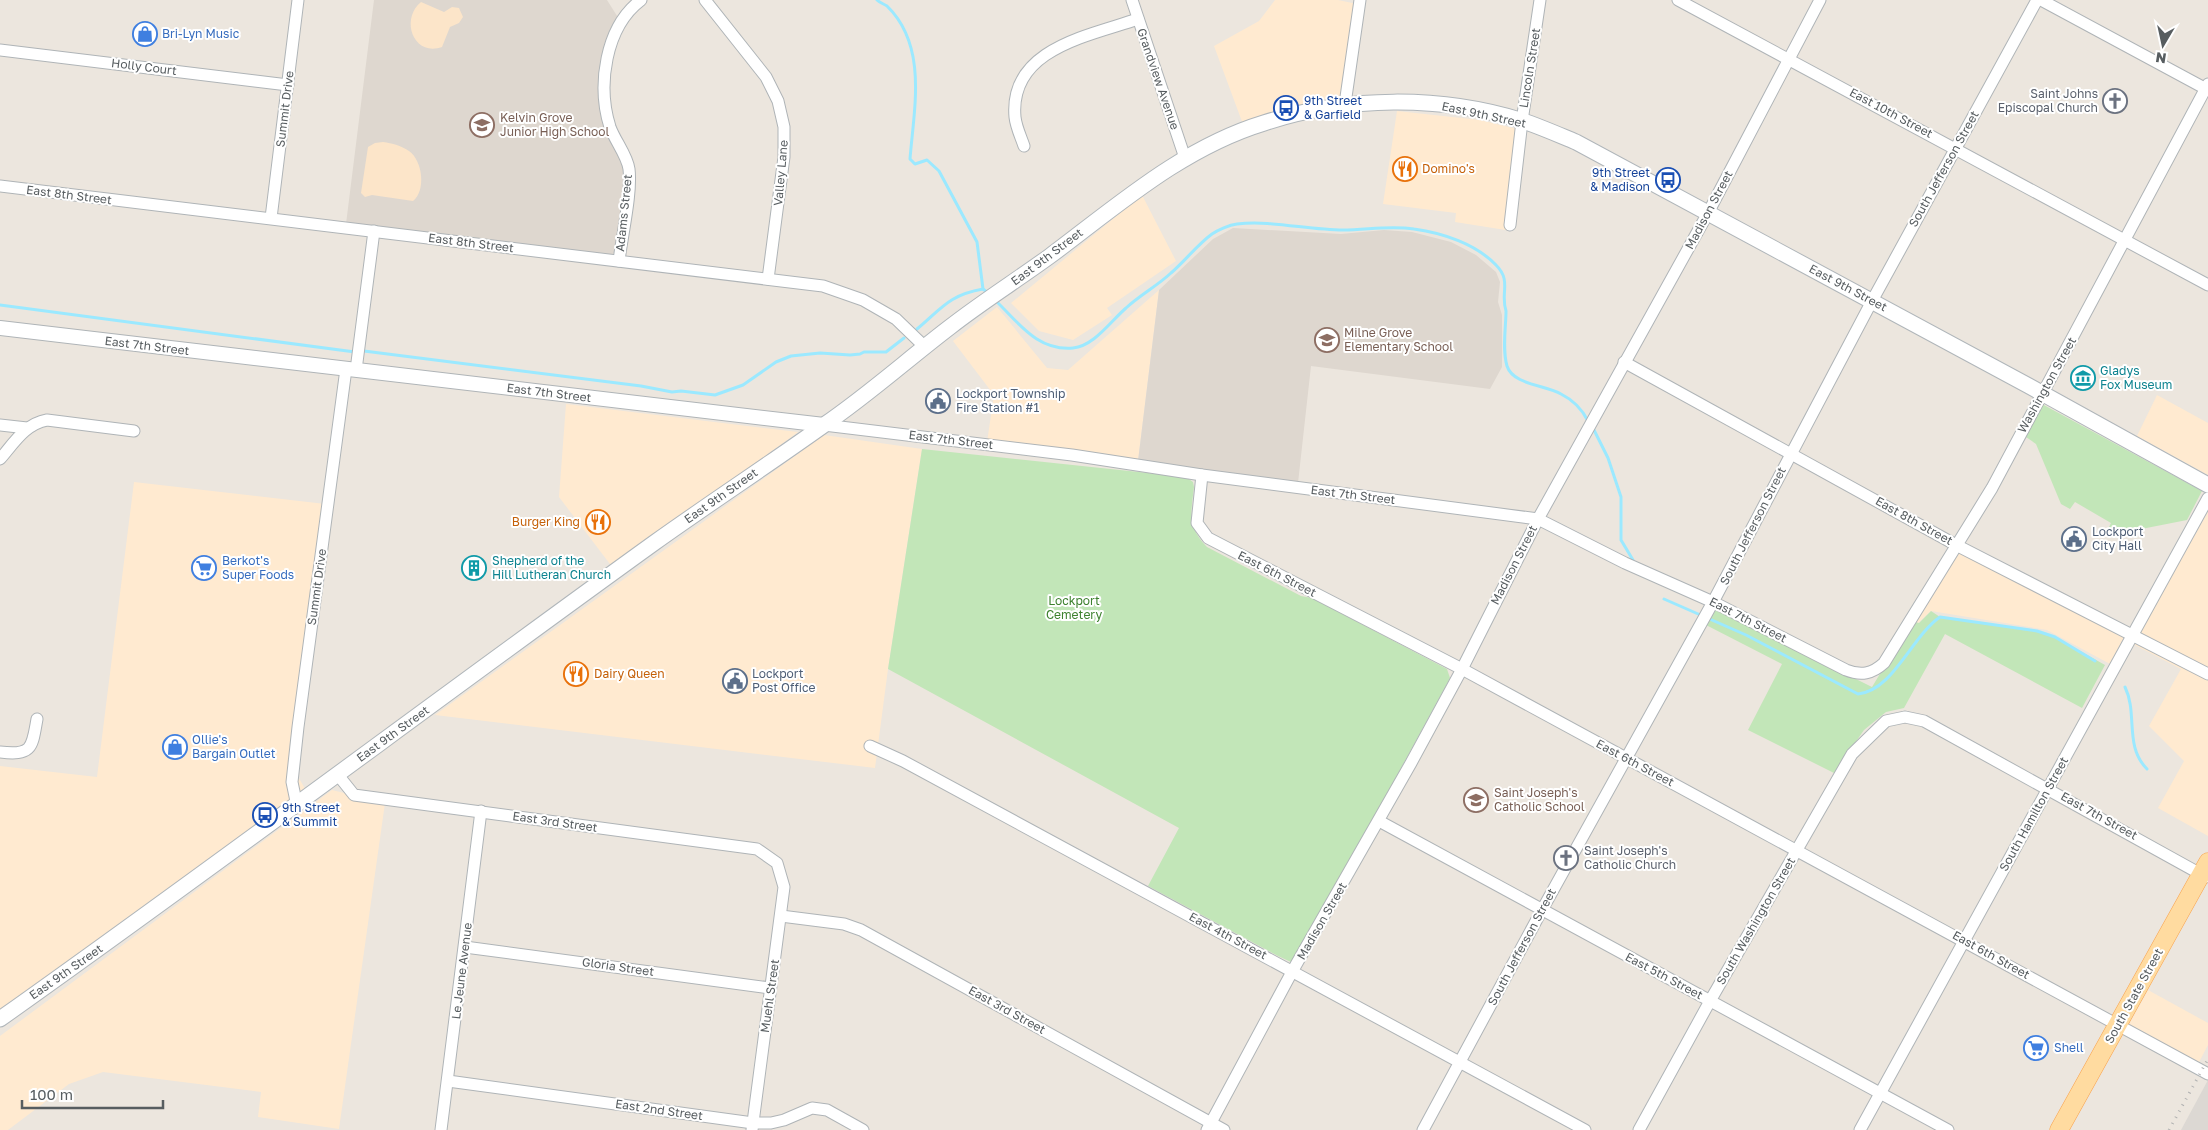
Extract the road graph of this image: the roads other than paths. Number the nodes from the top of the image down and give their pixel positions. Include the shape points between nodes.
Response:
1 (298, 0) edge
2 (641, 0) edge
3 (705, 0) edge
4 (1133, 0) edge
5 (1360, 0) edge
6 (1540, 0) edge
7 (1678, 0) edge
8 (1820, 0) edge
9 (2039, 0) edge
10 (1138, 19) junction
11 (0, 50) edge
12 (1788, 59) junction
13 (288, 85) junction
14 (2207, 87) edge
15 (1345, 104) junction
16 (1522, 121) junction
17 (1024, 146) dead end
18 (1956, 148) junction
19 (1185, 158) junction
20 (0, 186) edge
21 (1708, 213) junction
22 (271, 218) junction
23 (1510, 225) dead end
24 (374, 232) junction
25 (2124, 239) junction
26 (619, 261) junction
27 (768, 279) junction
28 (2208, 286) edge
29 (1872, 301) junction
30 (0, 328) edge
31 (925, 347) junction
32 (1624, 362) junction
33 (351, 369) junction
34 (2042, 393) junction
35 (0, 425) edge
36 (824, 425) junction
37 (27, 428) junction
38 (134, 430) dead end
39 (1791, 453) junction
40 (0, 459) edge
41 (1202, 475) junction
42 (2208, 485) edge
43 (2208, 498) edge
44 (1538, 519) junction
45 (1958, 546) junction
46 (1713, 602) junction
47 (2133, 634) junction
48 (1462, 669) junction
49 (1868, 674) joint
50 (2208, 674) edge
51 (37, 719) dead end
52 (1886, 721) joint
53 (870, 746) dead end
54 (0, 752) edge
55 (1627, 758) junction
56 (338, 775) junction
57 (2048, 788) junction
58 (297, 806) junction
59 (481, 811) junction
60 (1379, 821) junction
61 (1796, 850) junction
62 (777, 863) joint
63 (2206, 871) edge
64 (1542, 910) junction
65 (781, 916) junction
66 (1964, 940) junction
67 (465, 947) junction
68 (1293, 970) junction
69 (770, 988) junction
70 (1710, 1001) junction
71 (0, 1019) edge
72 (2118, 1025) junction
73 (1460, 1062) junction
74 (2208, 1074) edge
75 (448, 1081) junction
76 (1880, 1093) junction
77 (752, 1126) edge
78 (1209, 1126) edge
79 (441, 1130) edge
80 (863, 1130) edge
81 (1224, 1130) edge
82 (1423, 1130) edge
83 (1585, 1130) edge
84 (1639, 1130) edge
85 (1860, 1130) edge
86 (1948, 1130) edge
87 (2059, 1130) edge

1 - 13 street, Summit Drive
2 - 26 street, Adams Street via 623,16 612,38 603,87 610,128 629,168
3 - 27 street, Valley Lane via 766,77 778,102 784,127 784,158
4 - 10 street, Grandview Avenue
5 - 15 street
6 - 16 street, Lincoln Street
7 - 12 street, East 10th Street
8 - 12 street, Madison Street
9 - 14 street
9 - 18 street, South Jefferson Street
10 - 17 street via 1060,46 1040,57 1024,74 1016,97 1015,118
10 - 19 street, Grandview Avenue
11 - 13 street, Holly Court
12 - 18 street, East 10th Street
12 - 21 street, Madison Street
13 - 22 street, Summit Drive
14 - 25 street, Washington Street
15 - 16 main road, East 9th Street via 1404,102 1454,106
15 - 19 main road, East 9th Street via 1263,123
16 - 21 main road, East 9th Street via 1576,142
16 - 23 street, Lincoln Street
18 - 25 street, East 10th Street
18 - 29 street, South Jefferson Street
19 - 31 main road, East 9th Street via 1126,196
20 - 22 street, East 8th Street
21 - 29 main road, East 9th Street
21 - 32 street, Madison Street
22 - 24 street, East 8th Street
24 - 26 street, East 8th Street
24 - 33 street, Summit Drive
25 - 28 street, East 10th Street
25 - 34 street, Washington Street
26 - 27 street, East 8th Street
27 - 31 street, East 8th Street via 823,286 863,300 896,319
29 - 34 main road, East 9th Street
29 - 39 street, South Jefferson Street
30 - 33 street, East 7th Street
31 - 36 main road, East 9th Street
32 - 39 street, East 8th Street
32 - 44 street, Madison Street
33 - 36 street, East 7th Street
33 - 58 street, Summit Drive via 298,726 292,782
34 - 42 main road, East 9th Street
34 - 45 street, Washington Street
35 - 37 street
36 - 41 street, East 7th Street
36 - 56 main road, East 9th Street via 652,545
37 - 38 street via 46,420
37 - 40 street
39 - 45 street, East 8th Street
39 - 46 street, South Jefferson Street
41 - 44 street, East 7th Street
41 - 48 street, East 6th Street via 1197,523 1208,538
43 - 47 street, South Hamilton Street
44 - 46 street, East 7th Street
44 - 48 street, Madison Street
45 - 47 street, East 8th Street
45 - 49 street, Washington Street via 1884,663
46 - 49 street, East 7th Street via 1854,674
46 - 55 street, South Jefferson Street
47 - 50 street, East 8th Street
47 - 57 street, South Hamilton Street
48 - 55 street, East 6th Street
48 - 60 street, Madison Street
51 - 54 street via 32,746 26,752
52 - 57 street, East 7th Street via 1905,717 1924,721
52 - 61 street, South Washington Street via 1852,754
53 - 68 street, East 4th Street
55 - 61 street, East 6th Street
55 - 64 street, South Jefferson Street
56 - 58 main road, East 9th Street
56 - 59 street, East 3rd Street via 354,795
57 - 63 street, East 7th Street
57 - 66 street, South Hamilton Street
58 - 71 main road, East 9th Street
59 - 62 street, East 3rd Street via 757,849
59 - 67 street, Le Jeune Avenue
60 - 64 street, East 5th Street
60 - 68 street, Madison Street
61 - 66 street, East 6th Street
61 - 70 street, South Washington Street
62 - 65 street, Muehl Street via 784,887
63 - 72 main road, South State Street
64 - 70 street, East 5th Street
64 - 73 street, South Jefferson Street
65 - 69 street, Muehl Street
65 - 78 street, East 3rd Street via 844,924 861,930
66 - 72 street, East 6th Street
66 - 76 street, South Hamilton Street
67 - 69 street, Gloria Street
67 - 75 street, Le Jeune Avenue
68 - 73 street, East 4th Street
68 - 78 street, Madison Street
69 - 77 street, Muehl Street
70 - 76 street, East 5th Street
70 - 84 street, South Washington Street
72 - 74 street, East 6th Street
72 - 87 main road, South State Street
73 - 82 street, South Jefferson Street
73 - 83 street, East 4th Street
75 - 77 street, East 2nd Street
75 - 79 street, Le Jeune Avenue
76 - 85 street, South Hamilton Street
76 - 86 street, East 5th Street
77 - 80 street, East 2nd Street via 771,1124 812,1108 827,1110
78 - 81 street, East 3rd Street

